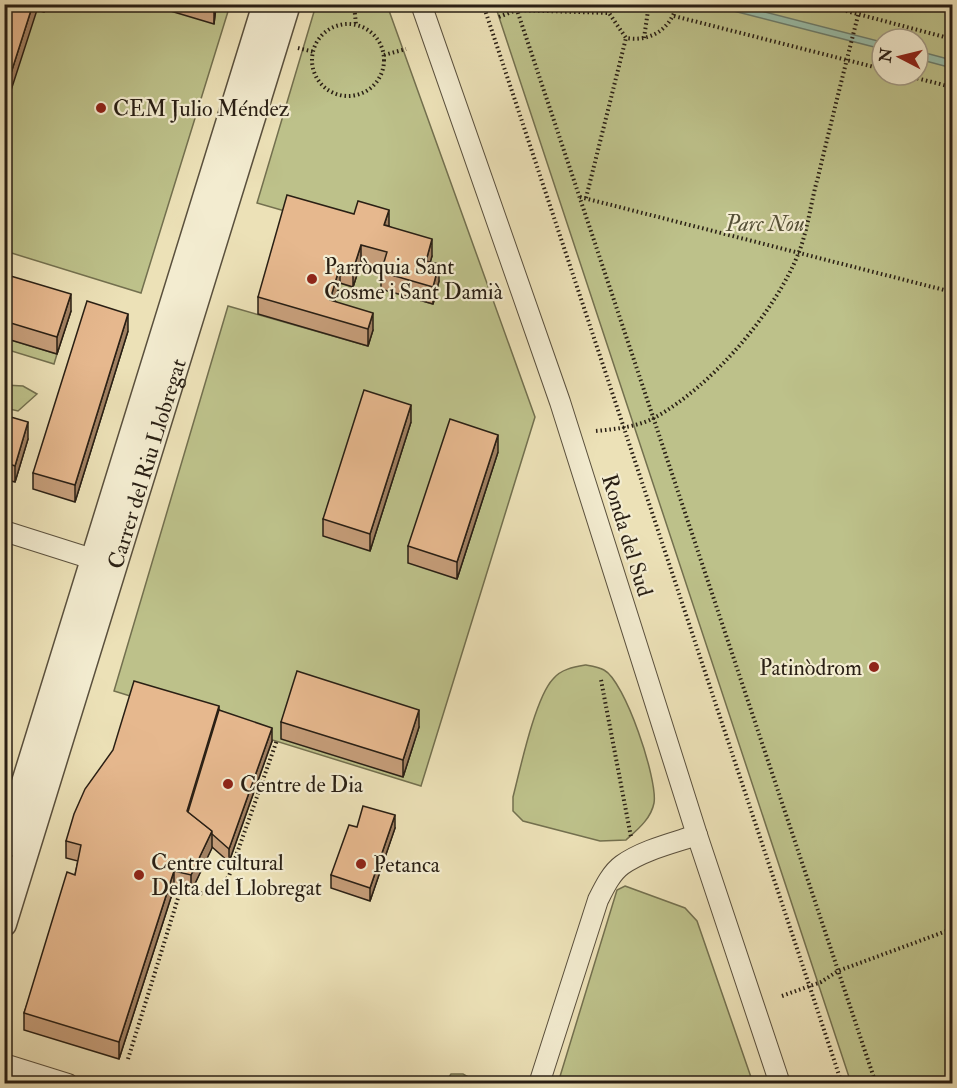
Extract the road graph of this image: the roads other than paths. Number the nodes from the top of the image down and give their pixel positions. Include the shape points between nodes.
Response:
1 (265, 4) edge
2 (288, 4) edge
3 (420, 4) edge
4 (4, 531) edge
5 (104, 563) junction
6 (697, 835) junction
7 (4, 846) edge
8 (4, 924) edge
9 (4, 1064) edge
10 (68, 1083) edge
11 (539, 1083) edge
12 (780, 1083) edge

1 - 5 street, Carrer del Riu Llobregat
2 - 5 street, Carrer del Riu Llobregat
3 - 6 street, Ronda del Sud via 560,402
4 - 5 street
5 - 7 street, Carrer del Riu Llobregat
5 - 8 street, Carrer del Riu Llobregat
6 - 11 street via 621,866 598,900
6 - 12 street, Ronda del Sud
9 - 10 street

